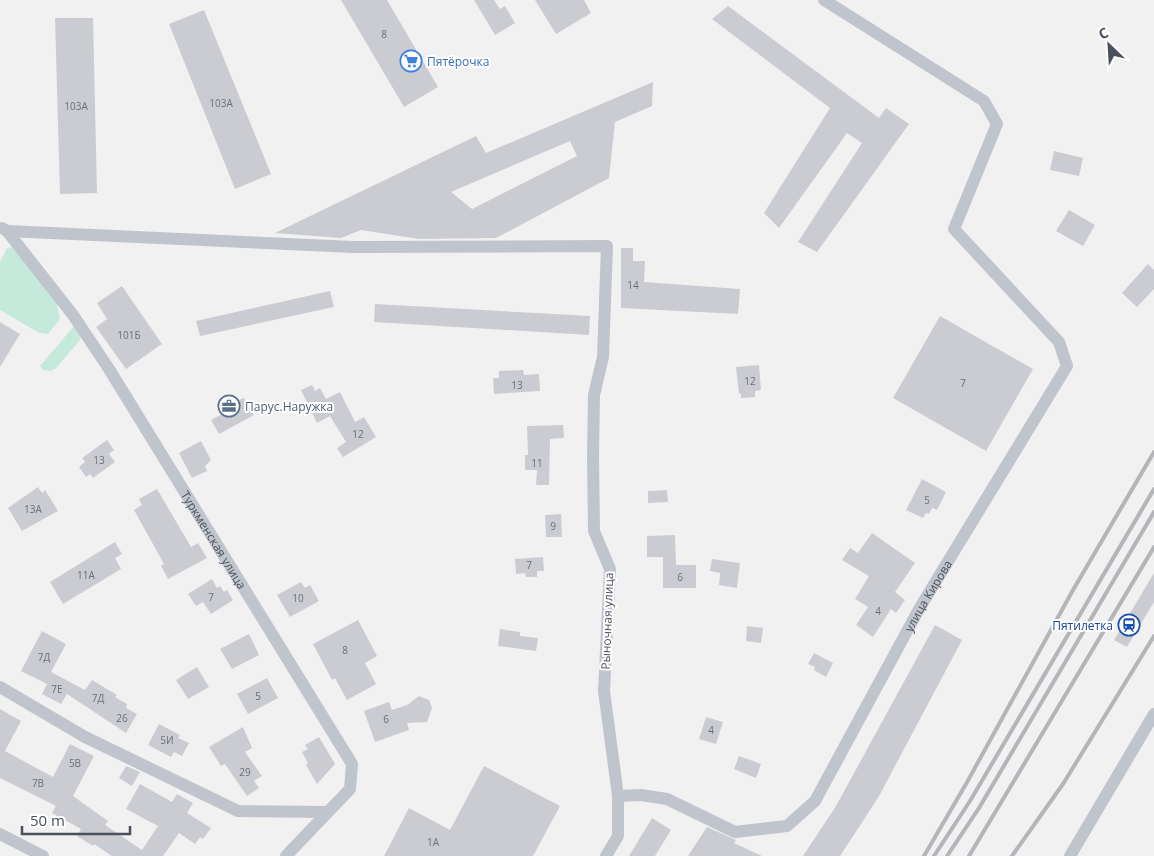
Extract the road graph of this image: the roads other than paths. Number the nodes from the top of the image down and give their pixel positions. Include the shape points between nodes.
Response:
1 (824, 0) edge
2 (4, 229) edge
3 (0, 687) edge
4 (1154, 714) edge
5 (618, 796) junction
6 (327, 812) junction
7 (0, 834) edge
8 (43, 856) edge
9 (286, 856) edge
10 (606, 856) edge
11 (1070, 856) edge

1 - 5 street, улица Кирова via 984,101 996,124 954,229 1059,342 1067,366 919,609 816,802 787,826 735,832 667,799
2 - 5 street, Рыночная улица via 166,240 353,247 606,246 603,357 594,394 594,531 610,569 604,691
2 - 6 street, Туркменская улица via 73,315 109,368 352,764 350,789
3 - 6 street via 85,737 238,811
4 - 11 street
5 - 10 street, Рыночная улица via 618,836
6 - 9 street, Туркменская улица
7 - 8 street

